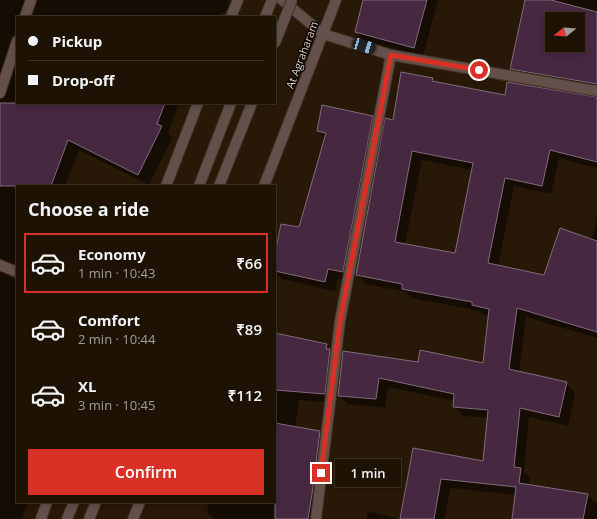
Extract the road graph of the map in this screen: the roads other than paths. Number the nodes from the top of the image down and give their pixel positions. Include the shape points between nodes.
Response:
1 (31, 0) edge
2 (238, 0) edge
3 (272, 0) edge
4 (282, 0) edge
5 (292, 0) edge
6 (336, 0) edge
7 (25, 16) edge
8 (231, 16) edge
9 (265, 16) edge
10 (323, 34) junction
11 (276, 40) edge
12 (16, 44) edge
13 (391, 55) junction
14 (597, 91) edge
15 (0, 93) edge
16 (198, 104) edge
17 (231, 104) edge
18 (252, 104) edge
19 (166, 185) edge
20 (199, 185) edge
21 (219, 185) edge
22 (264, 185) edge
23 (0, 265) edge
24 (16, 272) edge
25 (47, 503) edge
26 (74, 503) edge
27 (96, 503) edge
28 (140, 503) edge
29 (41, 519) edge
30 (67, 519) edge
31 (89, 519) edge
32 (133, 519) edge
33 (316, 519) edge

1 - 7 street
2 - 8 street
3 - 9 street
4 - 10 street
5 - 11 street, bridge
6 - 10 street, At Agraharam
10 - 13 street
10 - 22 street, At Agraharam
12 - 15 street
13 - 14 street
13 - 33 street via 340,321
16 - 19 street
17 - 20 street
18 - 21 street
23 - 24 street
25 - 29 street
26 - 30 street
27 - 31 street
28 - 32 street

